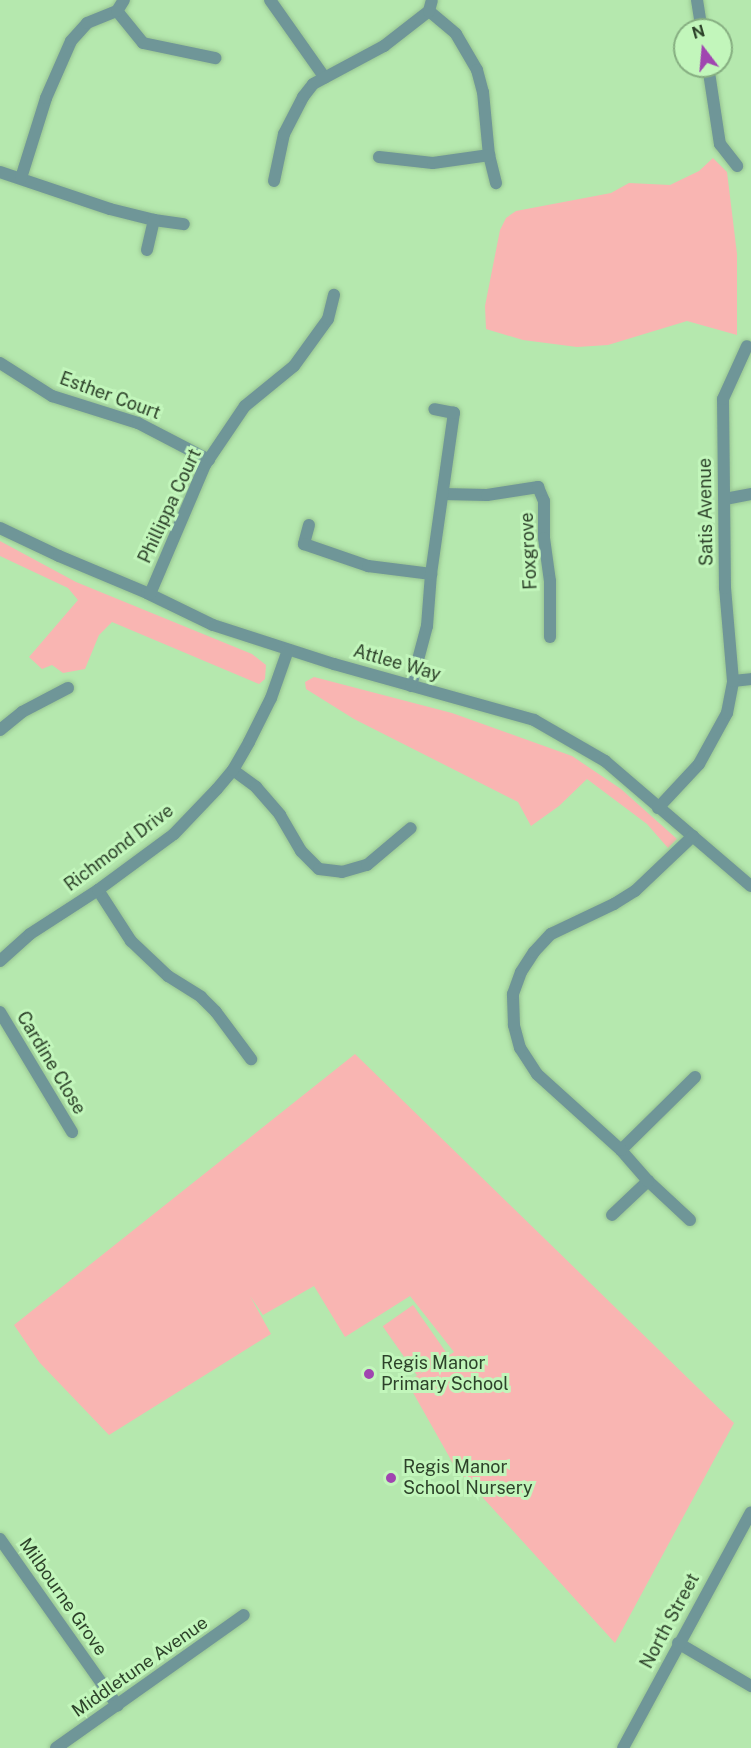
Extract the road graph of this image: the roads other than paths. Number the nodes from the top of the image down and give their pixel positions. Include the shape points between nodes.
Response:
1 (124, 0) edge
2 (270, 0) edge
3 (697, 0) edge
4 (431, 6) edge
5 (117, 11) junction
6 (700, 18) edge
7 (215, 58) dead end
8 (325, 78) junction
9 (710, 78) edge
10 (489, 155) junction
11 (379, 157) dead end
12 (737, 166) dead end
13 (0, 172) edge
14 (21, 178) junction
15 (274, 181) dead end
16 (496, 183) dead end
17 (154, 220) junction
18 (184, 224) dead end
19 (147, 250) dead end
20 (334, 295) dead end
21 (747, 346) dead end
22 (0, 363) edge
23 (434, 409) dead end
24 (209, 460) junction
25 (443, 494) junction
26 (751, 494) edge
27 (725, 498) junction
28 (309, 525) dead end
29 (0, 528) edge
30 (430, 574) junction
31 (150, 594) junction
32 (550, 637) dead end
33 (288, 650) junction
34 (751, 679) edge
35 (733, 681) junction
36 (411, 686) junction
37 (68, 688) dead end
38 (2, 726) edge
39 (233, 770) junction
40 (658, 808) junction
41 (411, 828) dead end
42 (693, 836) junction
43 (751, 886) edge
44 (98, 890) junction
45 (0, 961) edge
46 (0, 1012) edge
47 (250, 1059) dead end
48 (694, 1077) dead end
49 (72, 1132) dead end
50 (621, 1150) junction
51 (648, 1181) junction
52 (612, 1215) dead end
53 (690, 1220) dead end
54 (751, 1512) edge
55 (0, 1539) edge
56 (244, 1615) dead end
57 (678, 1643) junction
58 (751, 1686) edge
59 (118, 1706) junction
60 (56, 1748) edge
61 (623, 1748) edge

1 - 5 street
2 - 8 street
3 - 6 street
4 - 8 street via 384,46
4 - 10 street via 456,34 477,69
5 - 7 street via 143,43
5 - 14 street via 87,23 71,41 46,98
8 - 15 street via 313,84 288,125
9 - 12 street via 720,144
10 - 11 street via 434,163
10 - 16 street
13 - 14 street
14 - 17 street
17 - 18 street
17 - 19 street
20 - 24 street, Phillippa Court via 328,319 294,366 245,406
21 - 27 street, Satis Avenue via 723,399
22 - 24 street, Esther Court via 52,396 138,423
23 - 25 street via 454,413
24 - 31 street, Phillippa Court
25 - 30 street
25 - 32 street, Foxgrove via 487,495 538,488 544,501
26 - 27 street
27 - 35 street, Satis Avenue via 725,588
28 - 30 street via 304,544 368,566
29 - 31 street, Attlee Way
30 - 36 street via 427,626
31 - 33 street, Attlee Way via 213,625
33 - 36 street, Attlee Way
33 - 39 street, Richmond Drive via 271,698
34 - 35 street
35 - 40 street, Satis Avenue via 727,713 713,743
36 - 40 street, Attlee Way via 534,720 605,761
37 - 38 street
39 - 41 street via 256,787 280,815 301,851 319,869 342,872 367,865
39 - 44 street, Richmond Drive via 174,834
40 - 42 street, Attlee Way
42 - 43 street, Attlee Way
42 - 50 street via 635,891 551,934 521,972 513,994 520,1048 537,1074
44 - 45 street, Richmond Drive via 30,934
44 - 47 street via 131,941 161,971 216,1012
46 - 49 street, Cardine Close
48 - 50 street
50 - 51 street
51 - 52 street
51 - 53 street
54 - 57 street, North Street
55 - 59 street, Milbourne Grove
56 - 59 street, Middletune Avenue
57 - 58 street
57 - 61 street, North Street
59 - 60 street, Middletune Avenue

